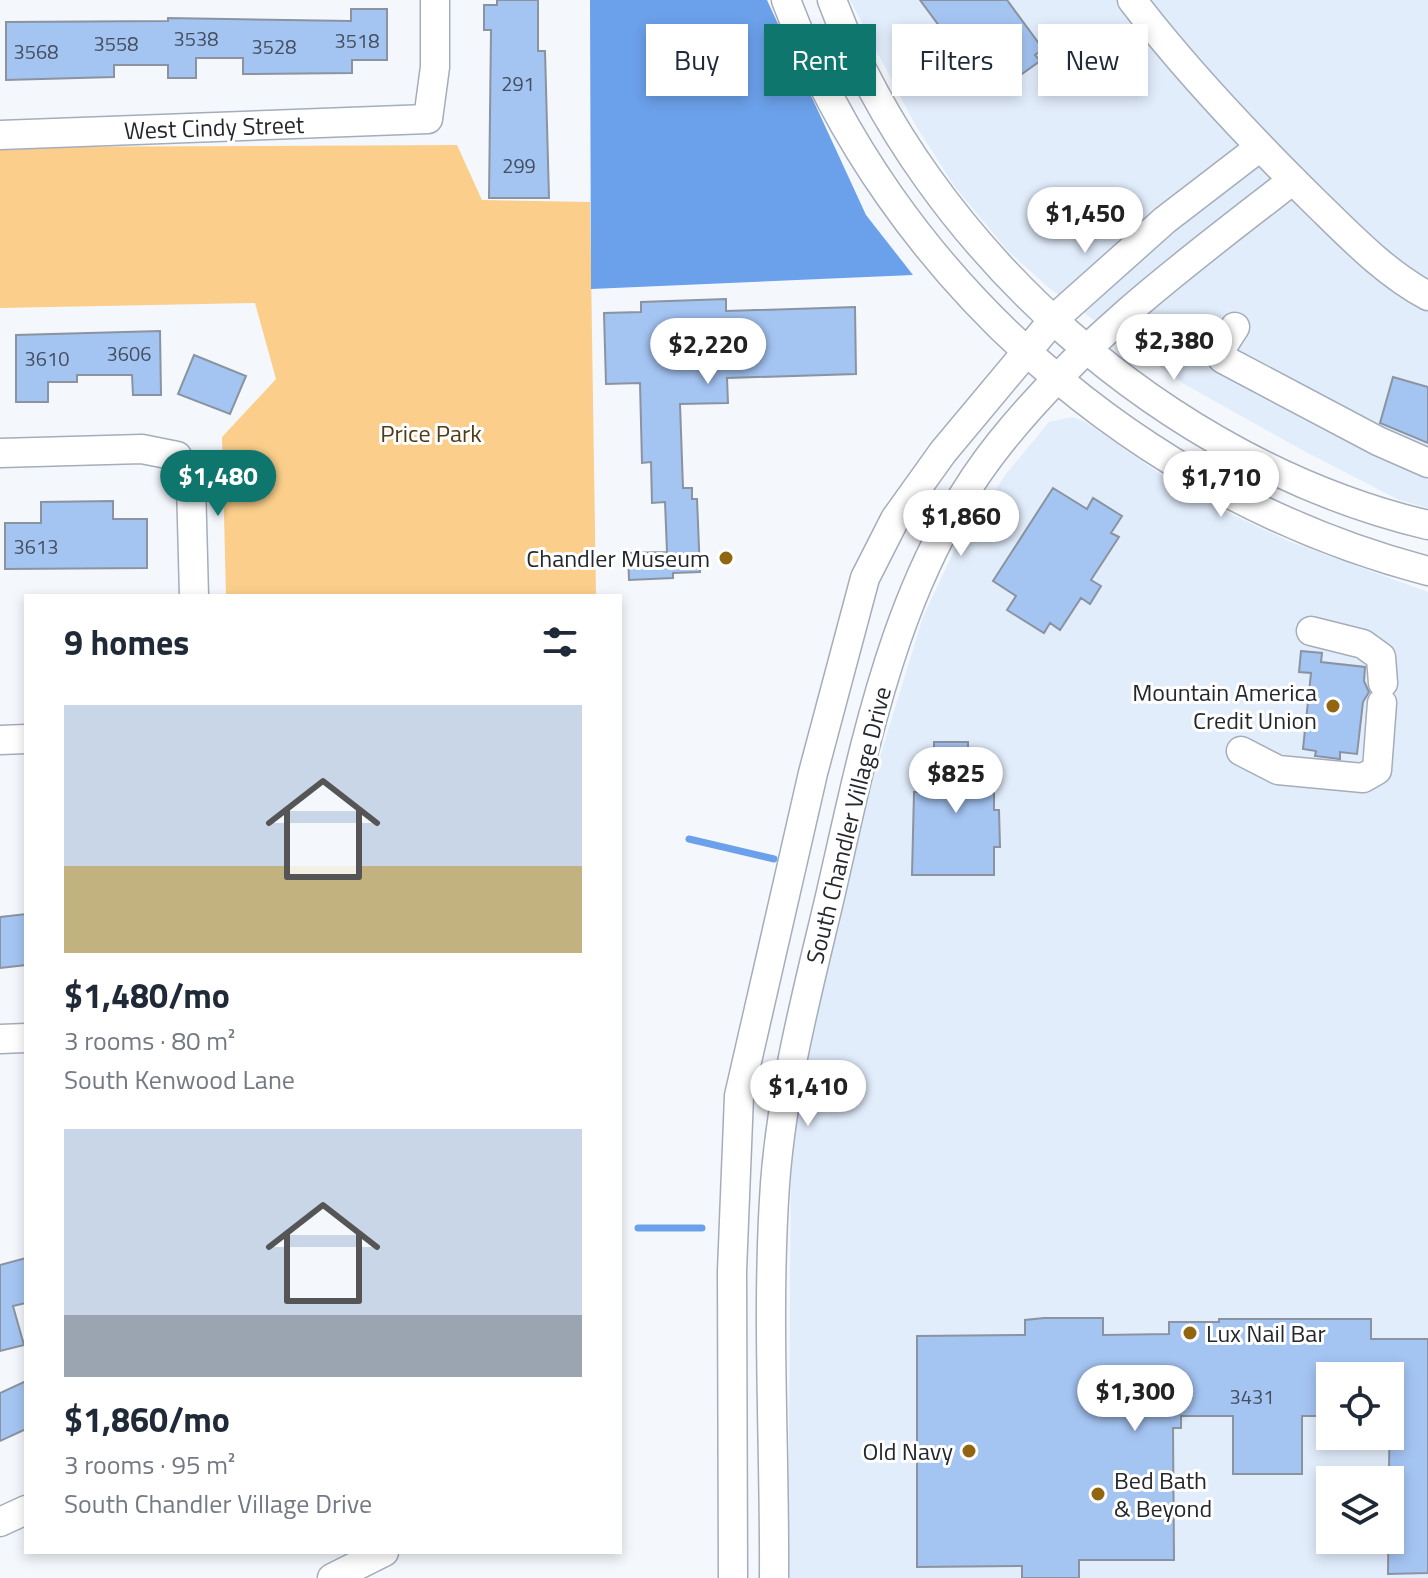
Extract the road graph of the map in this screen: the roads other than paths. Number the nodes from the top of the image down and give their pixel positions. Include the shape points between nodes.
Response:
1 (435, 0) edge
2 (786, 0) edge
3 (832, 0) edge
4 (1132, 0) edge
5 (0, 135) edge
6 (1260, 147) junction
7 (1293, 180) junction
8 (1428, 296) edge
9 (1235, 327) dead end
10 (1071, 334) junction
11 (1042, 366) junction
12 (0, 453) edge
13 (1428, 463) edge
14 (1428, 525) edge
15 (1428, 571) edge
16 (194, 594) edge
17 (1311, 631) dead end
18 (24, 739) edge
19 (0, 740) edge
20 (1241, 751) dead end
21 (24, 1038) edge
22 (0, 1039) edge
23 (24, 1511) edge
24 (0, 1522) edge
25 (380, 1554) edge
26 (332, 1578) edge
27 (733, 1578) edge
28 (774, 1578) edge

1 - 5 street, West Cindy Street via 428,119
2 - 11 street via 838,112 888,193 935,255
3 - 10 street via 888,117 942,198 1001,269
4 - 6 street
6 - 7 street
6 - 10 street, South Chandler Village Drive via 1165,220
7 - 8 street via 1358,245
7 - 10 street, South Chandler Village Drive via 1123,313
9 - 13 street via 1222,347 1223,359
10 - 11 street, South Chandler Village Drive
10 - 11 street, South Chandler Village Drive
10 - 14 street via 1176,414 1247,456 1344,500
11 - 15 street via 1140,440 1209,483 1298,527
11 - 27 street, South Chandler Village Drive via 943,452 895,519 865,578 813,773 739,1096 731,1285
11 - 28 street, South Chandler Village Drive via 915,590 874,709 802,1011 775,1183
12 - 16 street via 142,449 177,456 191,483
17 - 20 street via 1363,644 1381,657 1377,770 1363,778 1278,770
18 - 19 street
21 - 22 street
23 - 24 street
25 - 26 street

